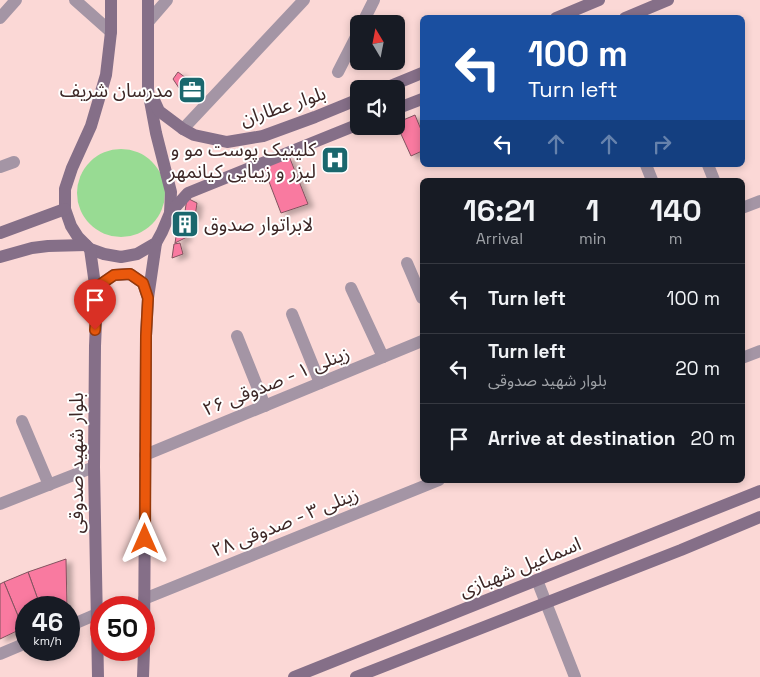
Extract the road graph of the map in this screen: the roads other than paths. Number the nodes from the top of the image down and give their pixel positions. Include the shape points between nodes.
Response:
1 (16, 0) edge
2 (75, 0) edge
3 (111, 0) edge
4 (148, 0) edge
5 (167, 0) edge
6 (304, 0) edge
7 (374, 0) edge
8 (599, 0) edge
9 (668, 0) edge
10 (366, 15) edge
11 (563, 15) edge
12 (632, 15) edge
13 (0, 18) edge
14 (148, 22) junction
15 (111, 32) junction
16 (350, 49) edge
17 (338, 72) dead end
18 (420, 73) edge
19 (404, 80) edge
20 (148, 90) junction
21 (420, 99) edge
22 (350, 102) edge
23 (405, 105) edge
24 (350, 128) edge
25 (183, 129) junction
26 (14, 162) dead end
27 (0, 167) edge
28 (760, 201) edge
29 (745, 207) edge
30 (65, 209) junction
31 (170, 212) junction
32 (0, 233) edge
33 (156, 243) junction
34 (88, 247) junction
35 (0, 257) edge
36 (407, 263) dead end
37 (351, 288) dead end
38 (420, 293) edge
39 (148, 298) junction
40 (97, 299) junction
41 (292, 314) dead end
42 (237, 336) dead end
43 (420, 342) edge
44 (760, 350) edge
45 (383, 357) junction
46 (745, 357) edge
47 (320, 383) junction
48 (265, 406) junction
49 (22, 421) dead end
50 (145, 455) junction
51 (94, 467) junction
52 (432, 483) edge
53 (49, 485) junction
54 (760, 491) edge
55 (0, 504) edge
56 (760, 517) edge
57 (537, 580) junction
58 (97, 596) edge
59 (144, 596) edge
60 (151, 596) edge
61 (546, 603) junction
62 (15, 648) edge
63 (0, 654) edge
64 (98, 661) edge
65 (144, 661) edge
66 (98, 677) edge
67 (143, 677) edge
68 (294, 677) edge
69 (356, 677) edge
70 (575, 677) edge

1 - 13 street
2 - 15 street
3 - 15 main road
4 - 14 main road
5 - 14 street
6 - 25 street
7 - 10 street
8 - 11 main road
9 - 12 main road
14 - 20 main road
15 - 30 main road via 106,76 91,126 65,189
16 - 17 street
18 - 19 main road
20 - 25 main road, بلوار عطاران via 159,111
20 - 31 main road via 172,192
21 - 23 main road
22 - 25 main road, بلوار عطاران via 263,136 227,142 194,135
24 - 31 main road via 188,192
26 - 27 street
28 - 29 street
30 - 32 main road
30 - 34 main road via 78,238
31 - 33 main road
33 - 34 main road via 138,254 121,257
33 - 39 main road
34 - 35 main road via 55,245
34 - 40 main road, بلوار شهید صدوقی
36 - 38 street
37 - 45 street
39 - 40 main road via 143,283 130,274 114,275 101,284
39 - 50 main road
40 - 51 main road, بلوار شهید صدوقی
41 - 47 street
42 - 48 street
43 - 45 street, زینلی ۱ - صدوقی ۲۶
44 - 46 street
45 - 47 street, زینلی ۱ - صدوقی ۲۶
47 - 48 street, زینلی ۱ - صدوقی ۲۶
48 - 50 street, زینلی ۱ - صدوقی ۲۶
49 - 53 street
50 - 59 main road
51 - 53 street
51 - 58 main road, بلوار شهید صدوقی
52 - 60 street, زینلی ۳ - صدوقی ۲۸
53 - 55 street
54 - 57 main road, اسماعیل شهبازی
56 - 61 main road
57 - 61 street
57 - 68 main road, اسماعیل شهبازی
61 - 69 main road
61 - 70 street
62 - 63 street
64 - 66 main road, بلوار شهید صدوقی
65 - 67 main road

